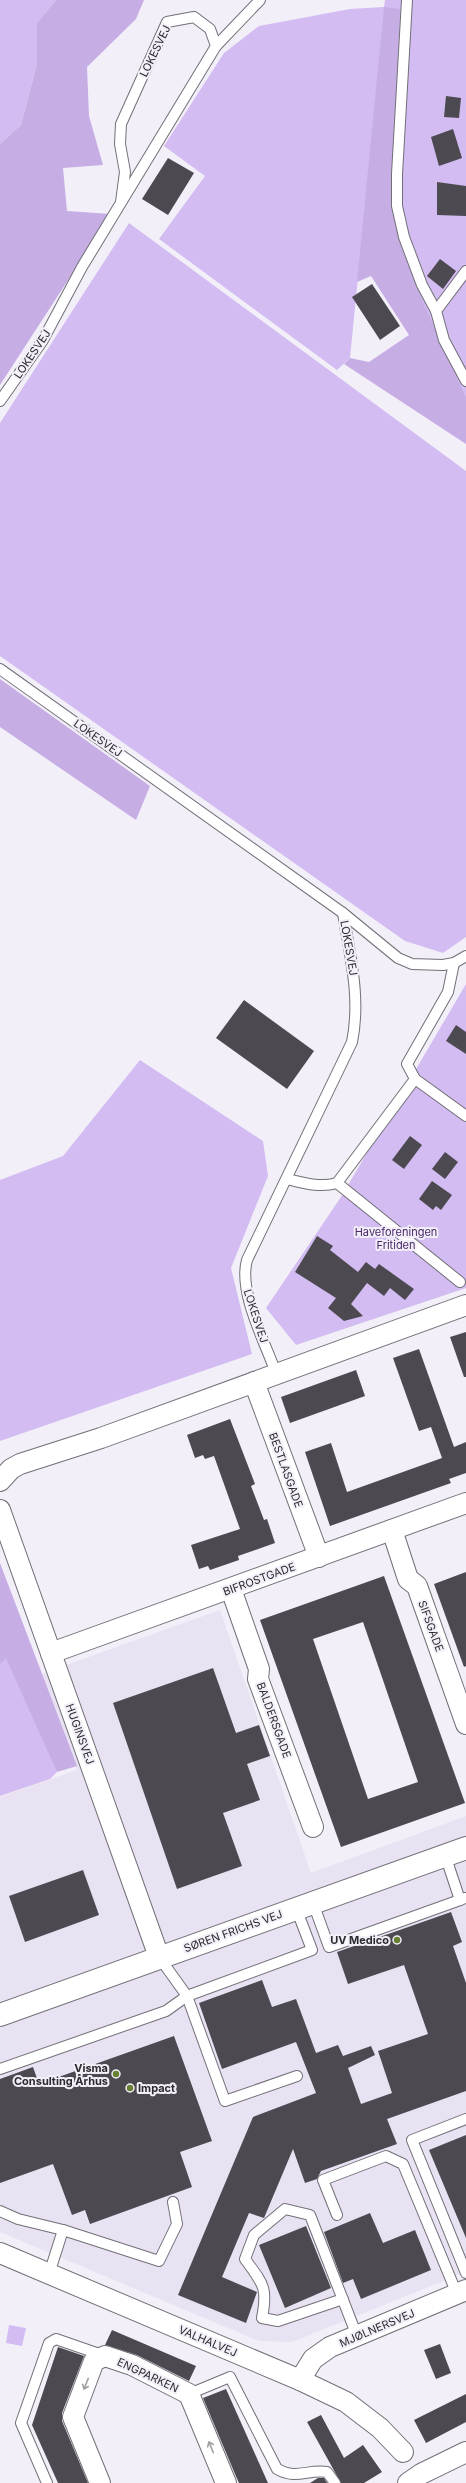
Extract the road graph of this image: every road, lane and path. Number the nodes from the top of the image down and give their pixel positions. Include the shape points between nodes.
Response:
1 (260, 0) edge
2 (407, 0) edge
3 (216, 46) junction
4 (121, 202) junction
5 (466, 271) edge
6 (436, 311) junction
7 (466, 381) edge
8 (0, 401) edge
9 (0, 669) edge
10 (342, 913) junction
11 (466, 956) edge
12 (454, 963) junction
13 (415, 1079) junction
14 (466, 1116) edge
15 (287, 1179) junction
16 (337, 1183) junction
17 (460, 1282) dead end
18 (466, 1305) edge
19 (276, 1373) junction
20 (254, 1382) junction
21 (0, 1481) edge
22 (466, 1503) edge
23 (0, 1510) edge
24 (392, 1530) junction
25 (319, 1557) junction
26 (231, 1589) junction
27 (51, 1653) junction
28 (466, 1724) edge
29 (313, 1827) dead end
30 (466, 1848) edge
31 (444, 1856) junction
32 (463, 1899) edge
33 (304, 1905) junction
34 (159, 1957) junction
35 (187, 1996) junction
36 (0, 2015) edge
37 (0, 2069) edge
38 (297, 2076) dead end
39 (466, 2119) edge
40 (173, 2202) dead end
41 (0, 2211) edge
42 (336, 2215) dead end
43 (64, 2230) junction
44 (0, 2253) edge
45 (462, 2253) edge
46 (466, 2273) edge
47 (49, 2274) junction
48 (462, 2292) edge
49 (343, 2299) junction
50 (357, 2336) junction
51 (105, 2356) junction
52 (300, 2380) junction
53 (189, 2394) junction
54 (403, 2452) dead end
55 (466, 2452) edge
56 (47, 2483) edge
57 (100, 2483) edge
58 (226, 2483) edge
59 (335, 2483) edge
60 (408, 2483) edge

1 - 3 lane
2 - 6 lane via 397,206 404,237 422,285
3 - 4 lane, LOKESVEJ
3 - 4 lane, LOKESVEJ via 210,30 194,17 167,22 121,124 120,144 125,172
4 - 8 lane, LOKESVEJ via 43,340
5 - 6 lane
6 - 7 lane via 444,340
9 - 10 lane, LOKESVEJ
10 - 12 lane via 398,958 412,964
10 - 15 lane, LOKESVEJ via 356,996 356,1024 352,1042
11 - 12 lane
12 - 13 lane via 448,992 407,1064
13 - 14 lane
13 - 16 lane
15 - 16 lane via 326,1186
15 - 19 lane, LOKESVEJ via 244,1270 248,1295
16 - 17 lane
18 - 19 street
19 - 20 street
20 - 21 street via 20,1464 11,1469
20 - 25 street, BESTLASGADE
22 - 24 street, BIFROSTGADE
23 - 27 street, HUGINSVEJ
24 - 25 street, BIFROSTGADE
24 - 28 street, SIFSGADE via 408,1578 417,1586
25 - 26 street, BIFROSTGADE
26 - 27 street, BIFROSTGADE
26 - 29 street, BALDERSGADE via 259,1668 258,1679
27 - 34 street, HUGINSVEJ
30 - 31 street, SØREN FRICHS VEJ
31 - 32 lane
31 - 33 street, SØREN FRICHS VEJ
32 - 33 lane via 329,1947
33 - 34 street, SØREN FRICHS VEJ
33 - 35 lane via 312,1950
34 - 35 lane
34 - 36 street, SØREN FRICHS VEJ
35 - 37 lane via 166,2011
35 - 38 lane via 225,2101
39 - 45 lane via 412,2140
40 - 43 lane via 177,2224 158,2261
41 - 43 lane via 18,2219
42 - 48 lane via 323,2180 386,2156 403,2164
43 - 47 lane
44 - 47 street, VALHALVEJ
45 - 46 lane
47 - 52 street, VALHALVEJ
48 - 50 street, MJØLNERSVEJ
49 - 49 lane via 310,2215 285,2209 254,2235 245,2259 264,2285 265,2303 262,2318 278,2321
49 - 50 lane
50 - 52 street, MJØLNERSVEJ via 321,2353 308,2365
51 - 53 street, ENGPARKEN via 132,2365
51 - 56 lane via 56,2339 48,2343 22,2423
51 -> 57 street, ENGPARKEN via 94,2361 73,2417
52 - 54 street, VALHALVEJ via 346,2402 380,2428
58 -> 53 street, ENGPARKEN
53 - 59 lane via 230,2377 277,2469 295,2475 327,2472
55 - 60 street

